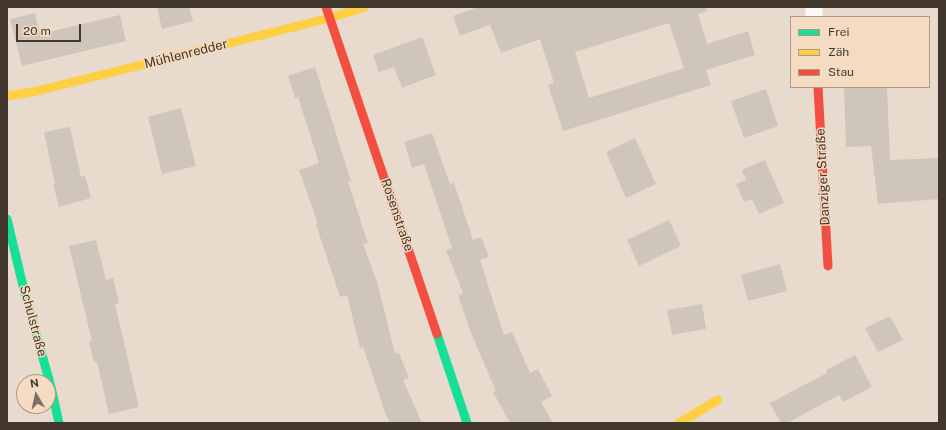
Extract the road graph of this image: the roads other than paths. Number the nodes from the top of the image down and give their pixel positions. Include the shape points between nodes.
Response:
1 (326, 7) edge
2 (364, 7) edge
3 (330, 18) junction
4 (818, 88) edge
5 (7, 96) edge
6 (7, 219) edge
7 (828, 266) dead end
8 (718, 400) dead end
9 (59, 423) edge
10 (467, 423) edge
11 (678, 423) edge

1 - 3 street, Rosenstraße
2 - 3 street, Mühlenredder
3 - 5 street, Mühlenredder via 37,91
3 - 10 street, Rosenstraße
4 - 7 street, Danziger Straße
6 - 9 street, Schulstraße
8 - 11 street

